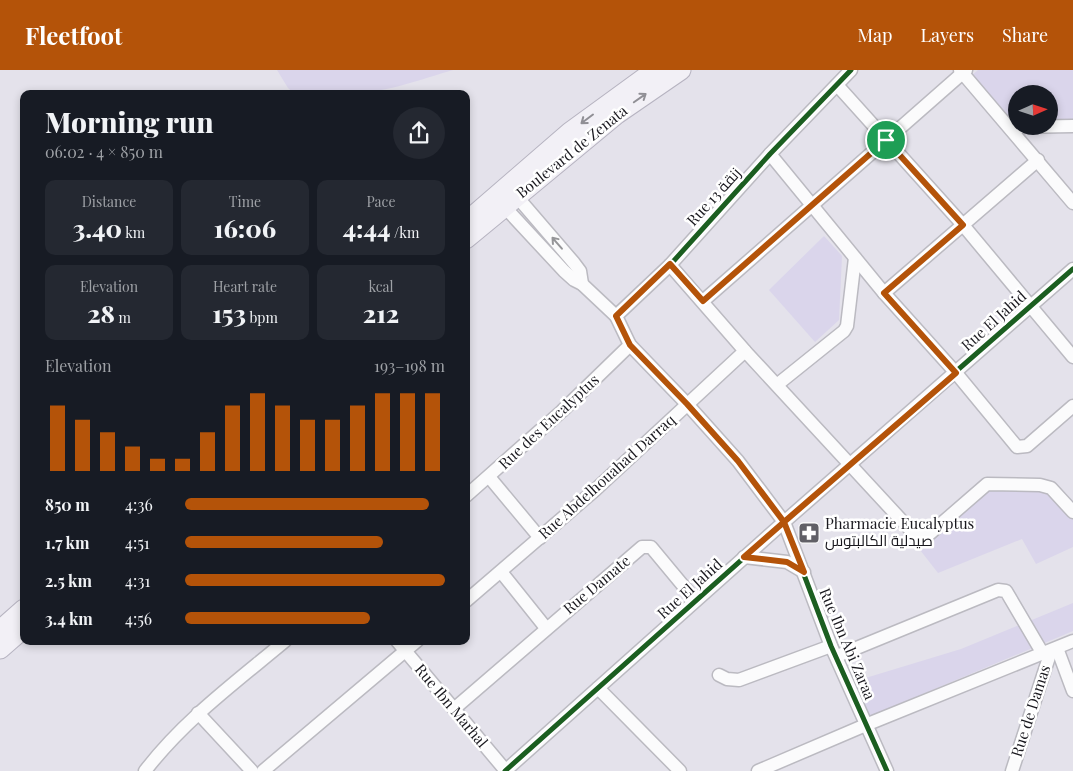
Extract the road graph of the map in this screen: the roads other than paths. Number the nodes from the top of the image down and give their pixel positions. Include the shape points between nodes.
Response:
1 (655, 70) edge
2 (681, 70) edge
3 (851, 70) edge
4 (963, 71) edge
5 (837, 85) junction
6 (1008, 125) edge
7 (1058, 126) edge
8 (1073, 126) edge
9 (1017, 135) edge
10 (886, 140) junction
11 (770, 154) junction
12 (1038, 160) junction
13 (543, 165) junction
14 (506, 196) junction
15 (1073, 203) edge
16 (812, 206) junction
17 (470, 219) edge
18 (963, 225) junction
19 (470, 235) edge
20 (855, 258) junction
21 (670, 264) junction
22 (1073, 269) edge
23 (884, 293) junction
24 (703, 301) junction
25 (1030, 305) junction
26 (616, 316) junction
27 (630, 345) junction
28 (745, 350) junction
29 (1073, 357) edge
30 (956, 373) junction
31 (778, 384) junction
32 (687, 404) junction
33 (1073, 406) edge
34 (851, 464) junction
35 (490, 478) junction
36 (470, 493) edge
37 (1073, 512) edge
38 (784, 522) junction
39 (540, 538) junction
40 (744, 557) junction
41 (804, 572) junction
42 (502, 573) junction
43 (470, 599) edge
44 (695, 600) junction
45 (20, 617) edge
46 (20, 620) edge
47 (546, 628) junction
48 (0, 630) edge
49 (1073, 641) edge
50 (280, 645) edge
51 (401, 646) edge
52 (0, 649) edge
53 (834, 651) junction
54 (1051, 651) junction
55 (719, 675) dead end
56 (598, 688) junction
57 (1073, 691) edge
58 (455, 708) junction
59 (198, 713) junction
60 (868, 724) junction
61 (780, 767) edge
62 (145, 771) edge
63 (252, 771) edge
64 (263, 771) edge
65 (506, 771) edge
66 (680, 771) edge
67 (758, 771) edge
68 (887, 771) edge
69 (1012, 771) edge

1 -> 13 main road, Boulevard de Zenata via 610,101
13 -> 2 main road, Boulevard de Zenata
3 - 5 street, Rue 13 زنقة
4 - 6 street
4 - 10 street
5 - 10 street
5 - 11 street, Rue 13 زنقة
7 - 8 street
9 - 12 street
10 - 16 street
10 - 18 street
11 - 16 street
11 - 21 street, Rue 13 زنقة
12 - 15 street
12 - 18 street
13 - 14 main road, Boulevard de Zenata
14 - 17 main road, Boulevard de Zenata
14 - 19 main road, Boulevard de Zenata
14 - 26 street via 564,271
16 - 20 street
16 - 24 street
18 - 23 street
18 - 25 street
20 - 23 street
20 - 31 street via 848,326
21 - 24 street
21 - 26 street, Rue 13 زنقة
22 - 25 street, Rue El Jahid
23 - 30 street
24 - 28 street
25 - 29 street
25 - 30 street, Rue El Jahid
26 - 27 street
27 - 32 street, Rue Ibn Abi Zaraa
27 - 35 street, Rue des Eucalyptus
28 - 31 street
28 - 32 street, Rue Abdelhouahad Darraq
30 - 33 street via 1017,447 1027,446
30 - 34 street, Rue El Jahid
31 - 34 street
32 - 38 street, Rue Ibn Abi Zaraa via 738,461
32 - 39 street, Rue Abdelhouahad Darraq
34 - 37 street via 921,538 987,484 1051,488
34 - 38 street, Rue El Jahid
35 - 36 street, Rue des Eucalyptus
35 - 39 street
38 - 40 street, Rue El Jahid
38 - 41 street, Rue Ibn Abi Zaraa
39 - 42 street, Rue Abdelhouahad Darraq
40 - 41 street via 787,562
40 - 44 street, Rue El Jahid
41 - 53 street, Rue Ibn Abi Zaraa
42 - 43 street, Rue Abdelhouahad Darraq
42 - 47 street
44 - 47 street, Rue Damate via 651,547 646,546
44 - 56 street, Rue El Jahid
45 - 48 main road
46 - 52 main road
47 - 58 street
49 - 54 street
50 - 59 street
51 - 58 street, Rue Ibn Marhal
51 - 64 street
53 - 54 street via 998,590 1006,592
53 - 55 street via 739,680
53 - 60 street, Rue Ibn Abi Zaraa
54 - 57 street
54 - 60 street
54 - 69 street, Rue de Damas
56 - 65 street, Rue El Jahid
56 - 66 street
58 - 65 street, Rue Ibn Marhal
59 - 62 street
59 - 63 street
60 - 61 street
60 - 68 street, Rue Ibn Abi Zaraa
61 - 67 street

